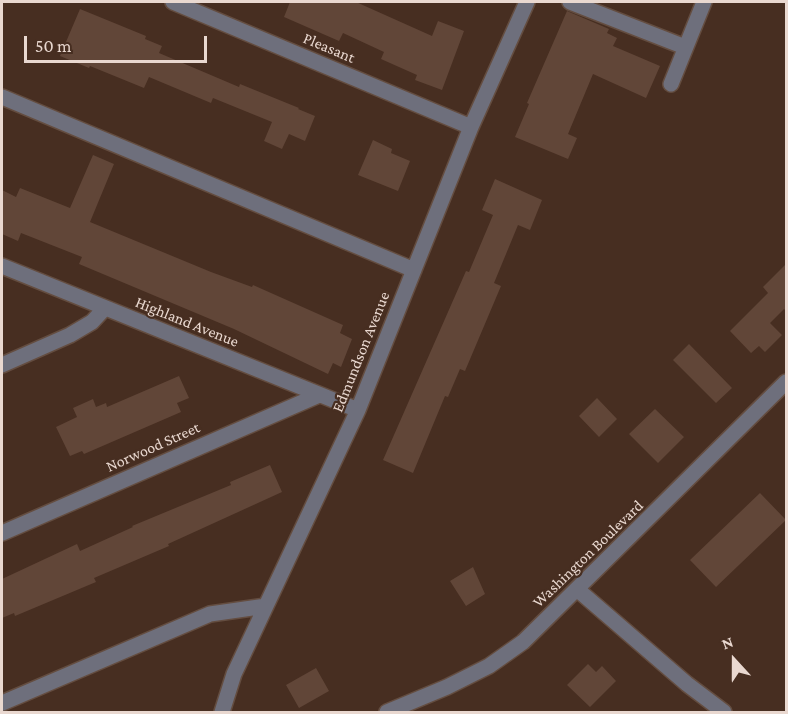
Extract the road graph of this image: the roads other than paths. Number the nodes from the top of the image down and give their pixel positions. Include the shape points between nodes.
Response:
1 (173, 2) edge
2 (527, 2) edge
3 (570, 2) edge
4 (704, 2) edge
5 (685, 47) junction
6 (671, 84) dead end
7 (2, 97) edge
8 (471, 127) junction
9 (2, 266) edge
10 (414, 270) junction
11 (105, 308) junction
12 (2, 365) edge
13 (786, 382) edge
14 (319, 395) junction
15 (358, 410) junction
16 (2, 533) edge
17 (578, 590) junction
18 (266, 606) junction
19 (2, 703) edge
20 (222, 712) edge
21 (387, 712) edge
22 (724, 712) edge

1 - 8 street, Pleasant
2 - 8 street, Edmundson Avenue
3 - 5 street
4 - 5 street
5 - 6 street
7 - 10 street
8 - 10 street, Edmundson Avenue
9 - 11 street, Highland Avenue
10 - 15 street, Edmundson Avenue
11 - 12 street via 92,322 70,335
11 - 14 street, Highland Avenue
13 - 17 street, Washington Boulevard
14 - 15 street, Highland Avenue
14 - 16 street, Norwood Street
15 - 18 street, Edmundson Avenue
17 - 21 street, Washington Boulevard via 523,642 489,666
17 - 22 street
18 - 19 street via 210,614
18 - 20 street, Edmundson Avenue via 234,674

